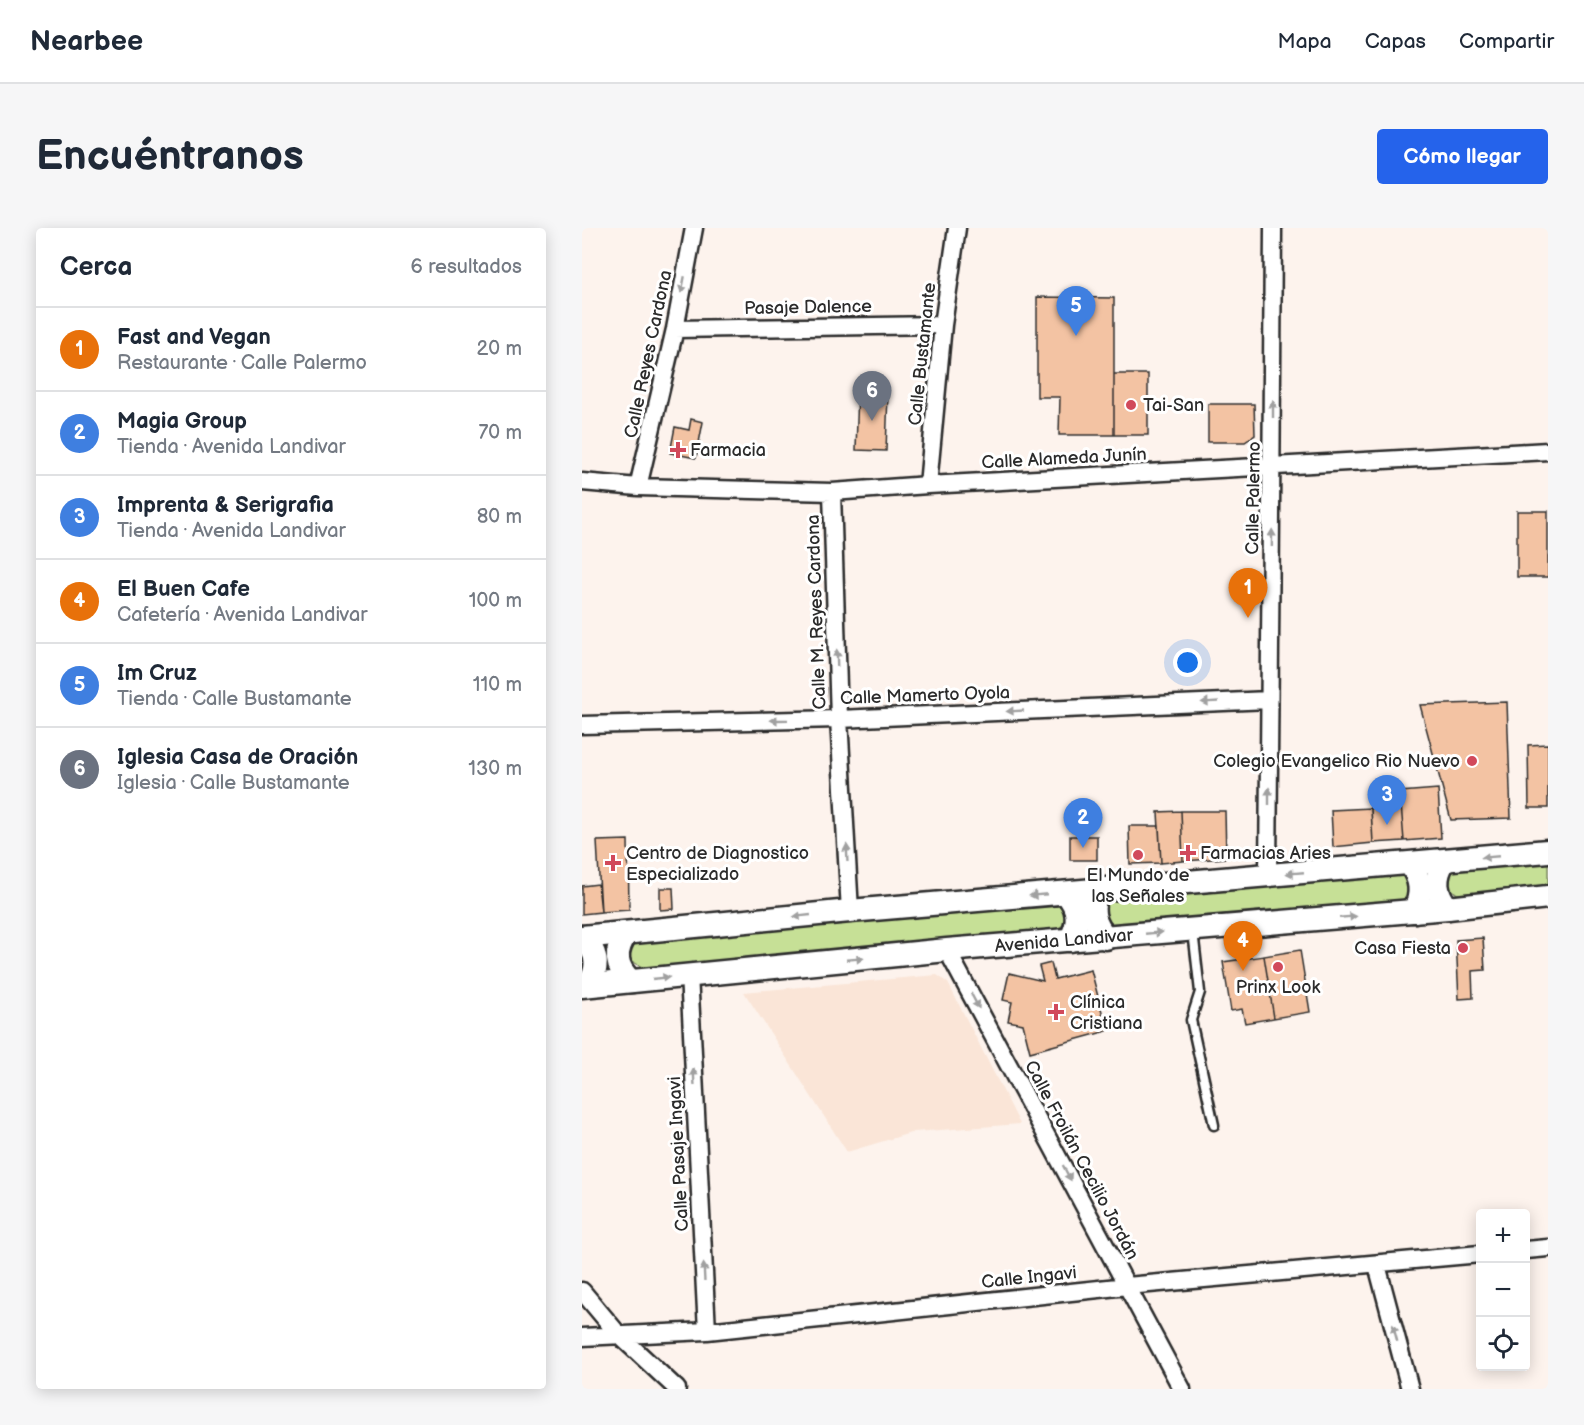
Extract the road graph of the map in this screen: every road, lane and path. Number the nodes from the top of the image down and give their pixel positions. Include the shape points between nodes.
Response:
1 (694, 228) edge
2 (957, 228) edge
3 (1273, 228) edge
4 (943, 325) junction
5 (675, 329) junction
6 (1548, 451) edge
7 (1273, 468) junction
8 (582, 482) edge
9 (928, 485) junction
10 (638, 487) junction
11 (832, 492) junction
12 (1269, 700) junction
13 (839, 719) junction
14 (582, 725) edge
15 (1548, 851) edge
16 (1444, 861) junction
17 (1410, 864) junction
18 (1268, 876) junction
19 (1098, 890) junction
20 (1066, 893) junction
21 (1548, 897) edge
22 (1448, 908) junction
23 (850, 911) junction
24 (1414, 911) junction
25 (1193, 930) junction
26 (626, 934) junction
27 (582, 937) edge
28 (1106, 938) junction
29 (1070, 940) junction
30 (947, 950) junction
31 (689, 974) junction
32 (631, 981) junction
33 (585, 985) edge
34 (1214, 1125) dead end
35 (1548, 1248) edge
36 (1530, 1250) edge
37 (1476, 1254) edge
38 (1377, 1265) junction
39 (1127, 1286) junction
40 (582, 1291) edge
41 (707, 1331) junction
42 (618, 1334) junction
43 (582, 1337) edge
44 (677, 1389) edge
45 (1182, 1389) edge
46 (1410, 1389) edge

1 -> 5 street, Calle Reyes Cardona
2 - 4 street, Calle Bustamante
7 -> 3 street, Calle Palermo
4 - 5 street, Pasaje Dalence
4 - 9 street, Calle Bustamante
5 - 10 street, Calle Reyes Cardona
6 - 7 street, Calle Alameda Junín
7 - 9 street, Calle Alameda Junín
12 -> 7 street, Calle Palermo
8 - 10 street, Calle Alameda Junín
9 - 11 street, Calle Alameda Junín
10 - 11 street, Calle Alameda Junín
13 -> 11 street, Calle M. Reyes Cardona
12 -> 13 street, Calle Mamerto Oyola
18 -> 12 street, Calle Palermo
13 -> 14 street, Calle Mamerto Oyola
23 -> 13 street, Calle M. Reyes Cardona
15 -> 16 main road
16 - 17 main road
16 - 22 main road via 1436,885
17 -> 18 main road
17 - 24 main road via 1420,887
18 - 19 main road
19 - 20 main road
19 - 28 main road via 1093,915
20 -> 23 main road
20 - 29 main road via 1077,916
21 - 22 main road, Avenida Landivar
22 - 24 main road, Avenida Landivar
23 -> 26 main road
25 -> 24 main road, Avenida Landivar
28 -> 25 main road, Avenida Landivar
25 - 34 lane via 1200,992 1191,1020
26 - 27 main road
26 - 32 main road via 617,958
27 - 33 main road via 596,959 593,977
28 - 29 main road, Avenida Landivar
29 - 30 main road, Avenida Landivar
31 -> 30 main road, Avenida Landivar
30 -> 39 street, Calle Froilán Cecilio Jordán
32 -> 31 main road, Avenida Landivar
41 -> 31 street, Calle Pasaje Ingavi
32 - 33 main road, Avenida Landivar
35 - 36 street
37 - 38 street, Calle Ingavi
38 - 39 street, Calle Ingavi
46 -> 38 street
39 - 41 street, Calle Ingavi
39 - 45 street, Calle Froilán Cecilio Jordán
40 - 42 street
41 - 42 street, Calle Ingavi
42 - 43 street, Calle Ingavi
42 - 44 street

